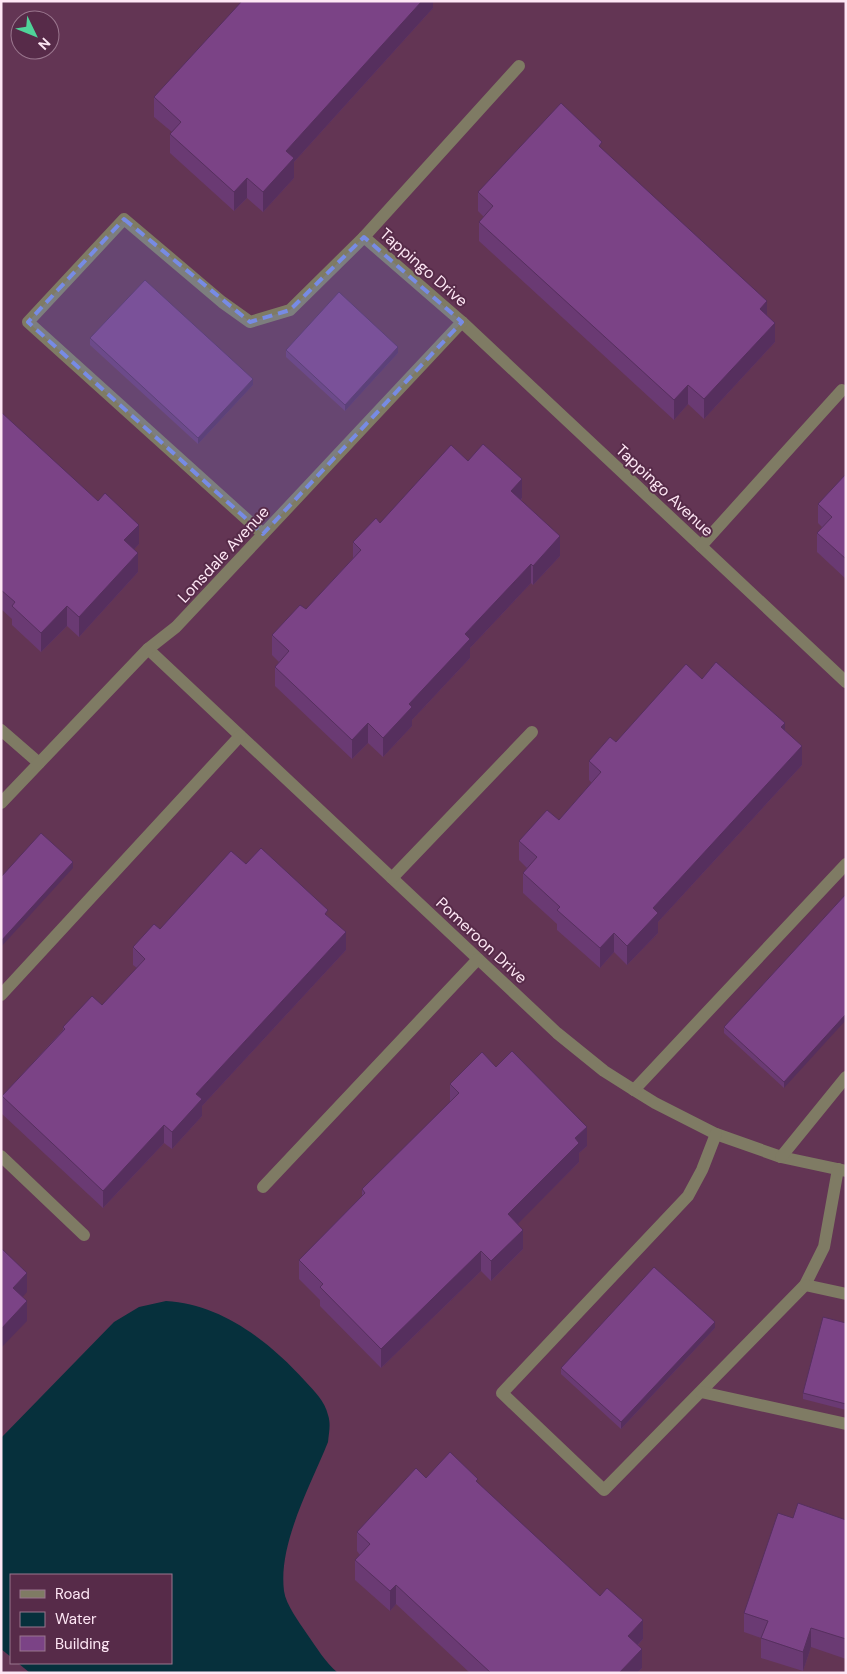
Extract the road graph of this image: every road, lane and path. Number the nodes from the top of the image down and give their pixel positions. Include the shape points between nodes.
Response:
1 (519, 66) dead end
2 (364, 237) junction
3 (462, 322) junction
4 (842, 390) dead end
5 (263, 534) junction
6 (701, 546) junction
7 (148, 649) junction
8 (846, 682) edge
9 (1, 730) edge
10 (532, 732) dead end
11 (240, 736) junction
12 (39, 763) junction
13 (1, 802) edge
14 (846, 864) edge
15 (392, 878) junction
16 (478, 959) junction
17 (1, 995) edge
18 (846, 1077) edge
19 (634, 1090) junction
20 (716, 1134) junction
21 (1, 1156) edge
22 (781, 1156) junction
23 (842, 1170) edge
24 (262, 1187) dead end
25 (84, 1235) dead end
26 (805, 1285) junction
27 (846, 1294) edge
28 (701, 1392) junction
29 (846, 1424) edge

1 - 2 street
2 - 3 street, Tappingo Drive
2 - 5 street via 290,310 250,322 124,219 28,322
3 - 5 street, Lonsdale Avenue
3 - 6 street, Tappingo Avenue
4 - 6 street
5 - 7 street, Lonsdale Avenue via 176,627
6 - 8 street, Tappingo Avenue
7 - 11 street, Pomeroon Drive
7 - 12 street, Lonsdale Avenue
9 - 12 street
10 - 15 street
11 - 15 street, Pomeroon Drive
11 - 17 street
12 - 13 street, Lonsdale Avenue
14 - 19 street
15 - 16 street, Pomeroon Drive
16 - 19 street, Pomeroon Drive via 557,1033 604,1071
16 - 24 street
18 - 22 street
19 - 20 street, Pomeroon Drive
20 - 22 street, Pomeroon Drive
20 - 28 street via 688,1196 502,1393 604,1490
21 - 25 street
22 - 23 street, Pomeroon Drive
23 - 26 street via 824,1247
26 - 27 street
26 - 28 street
28 - 29 street

